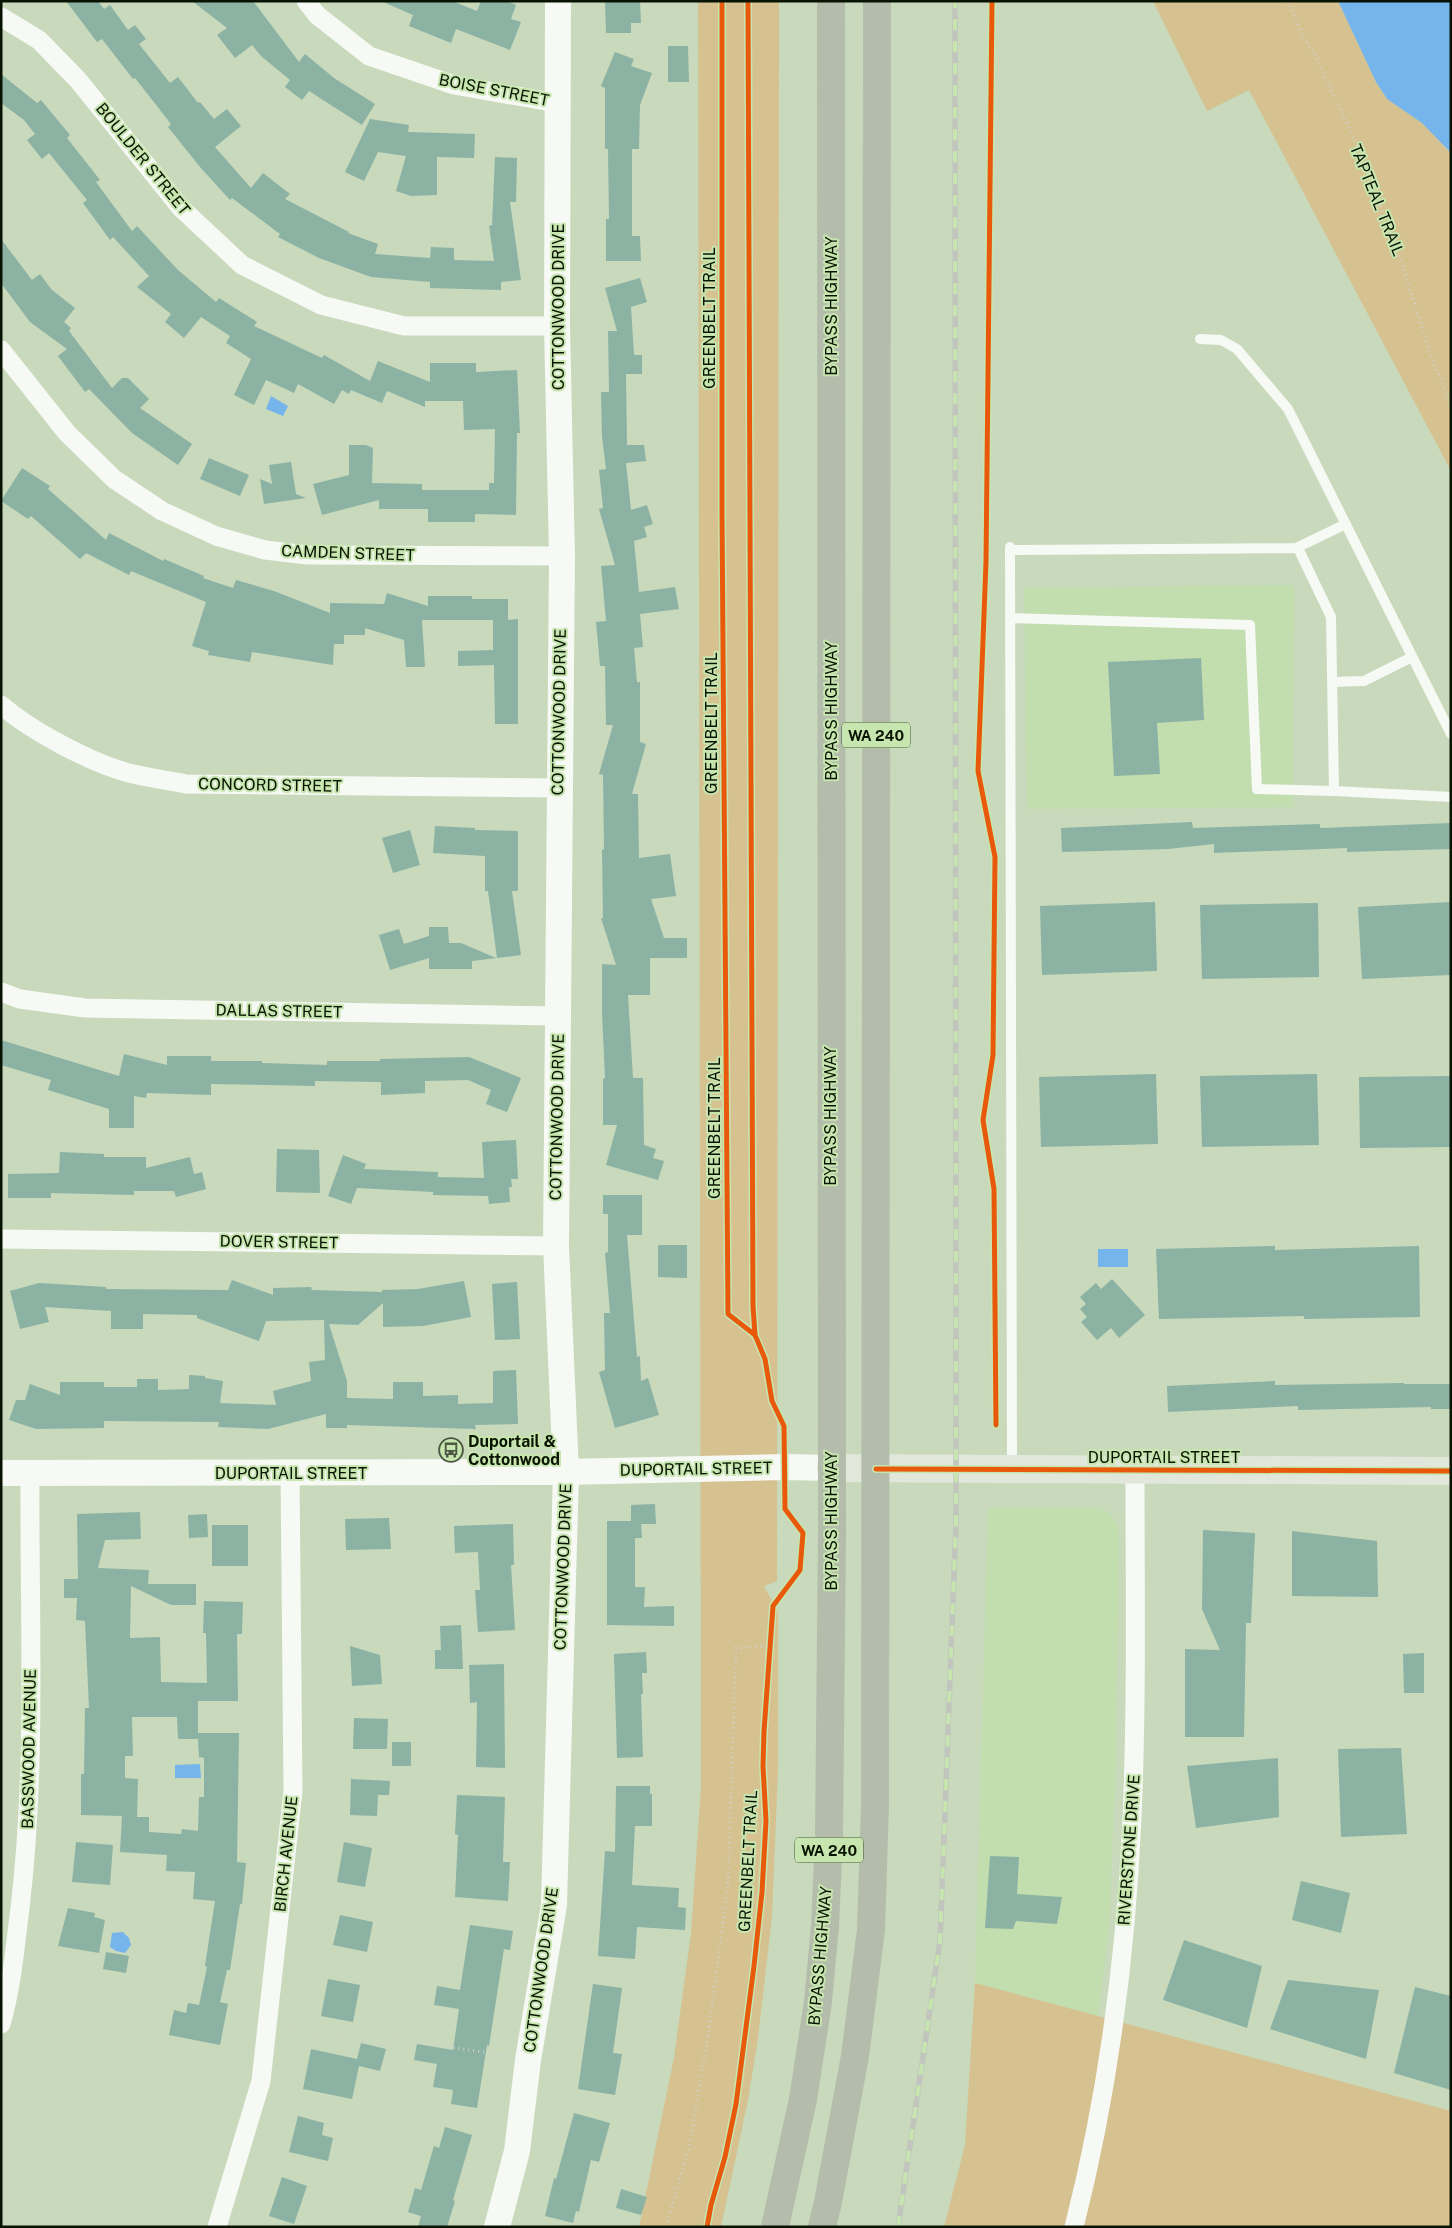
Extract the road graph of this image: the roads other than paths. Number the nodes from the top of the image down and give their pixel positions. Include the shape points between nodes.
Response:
1 (306, 1) edge
2 (558, 1) edge
3 (831, 1) edge
4 (877, 1) edge
5 (1, 17) edge
6 (558, 103) junction
7 (556, 326) junction
8 (1200, 339) dead end
9 (1, 350) edge
10 (1346, 524) junction
11 (1298, 548) junction
12 (562, 556) junction
13 (1010, 618) junction
14 (1412, 657) junction
15 (1332, 682) junction
16 (1, 705) edge
17 (1451, 734) edge
18 (558, 788) junction
19 (1334, 791) junction
20 (1451, 798) edge
21 (1, 992) edge
22 (559, 1016) junction
23 (1, 1239) edge
24 (556, 1246) junction
25 (831, 1468) junction
26 (876, 1469) junction
27 (1012, 1469) junction
28 (1135, 1470) junction
29 (1451, 1471) edge
30 (566, 1472) junction
31 (1, 1473) edge
32 (30, 1473) junction
33 (290, 1473) junction
34 (5, 1996) edge
35 (1, 2024) edge
36 (217, 2227) edge
37 (497, 2227) edge
38 (775, 2227) edge
39 (822, 2227) edge
40 (1074, 2227) edge

1 - 6 street, BOISE STREET via 317,15 368,56 454,85
2 - 6 street, COTTONWOOD DRIVE
3 - 25 highway, BYPASS HIGHWAY / WA 240
4 - 26 highway, WA 240
5 - 7 street, BOULDER STREET via 39,40 78,80 180,208 242,264 321,306 404,326
6 - 7 street, COTTONWOOD DRIVE
7 - 12 street, COTTONWOOD DRIVE
8 - 10 lane via 1226,342 1237,349 1286,406
9 - 12 street, CAMDEN STREET via 67,433 114,479 162,511 216,536 265,550 308,555
10 - 11 lane
10 - 14 lane
11 - 13 lane via 1010,549
11 - 15 lane via 1331,617
12 - 18 street, COTTONWOOD DRIVE
13 - 19 lane via 1250,625 1257,789
13 - 27 lane
14 - 15 lane via 1364,681
14 - 17 lane
15 - 19 lane
16 - 18 street, CONCORD STREET via 14,717 73,751 128,773 186,784
18 - 22 street, COTTONWOOD DRIVE
19 - 20 lane
21 - 22 street, DALLAS STREET via 20,1000 85,1008
22 - 24 street, COTTONWOOD DRIVE
23 - 24 street, DOVER STREET
24 - 30 street, COTTONWOOD DRIVE
25 - 26 main road, DUPORTAIL STREET
25 - 30 street, DUPORTAIL STREET
25 - 38 highway, BYPASS HIGHWAY / WA 240 via 829,1836 825,1926 818,2002 803,2099
26 - 27 main road, DUPORTAIL STREET
26 - 39 highway, WA 240 via 875,1796 871,1930 855,2056
27 - 28 main road, DUPORTAIL STREET
28 - 29 main road, DUPORTAIL STREET
28 - 40 street, RIVERSTONE DRIVE via 1134,1770 1126,1905 1107,2068 1090,2166
30 - 33 street, DUPORTAIL STREET
30 - 37 street, COTTONWOOD DRIVE via 554,1905 528,2060 517,2151
31 - 32 street, DUPORTAIL STREET
32 - 33 street, DUPORTAIL STREET
32 - 34 street, BASSWOOD AVENUE via 31,1737 27,1850
33 - 36 street, BIRCH AVENUE via 293,1790 261,2081
34 - 35 street, BASSWOOD AVENUE

